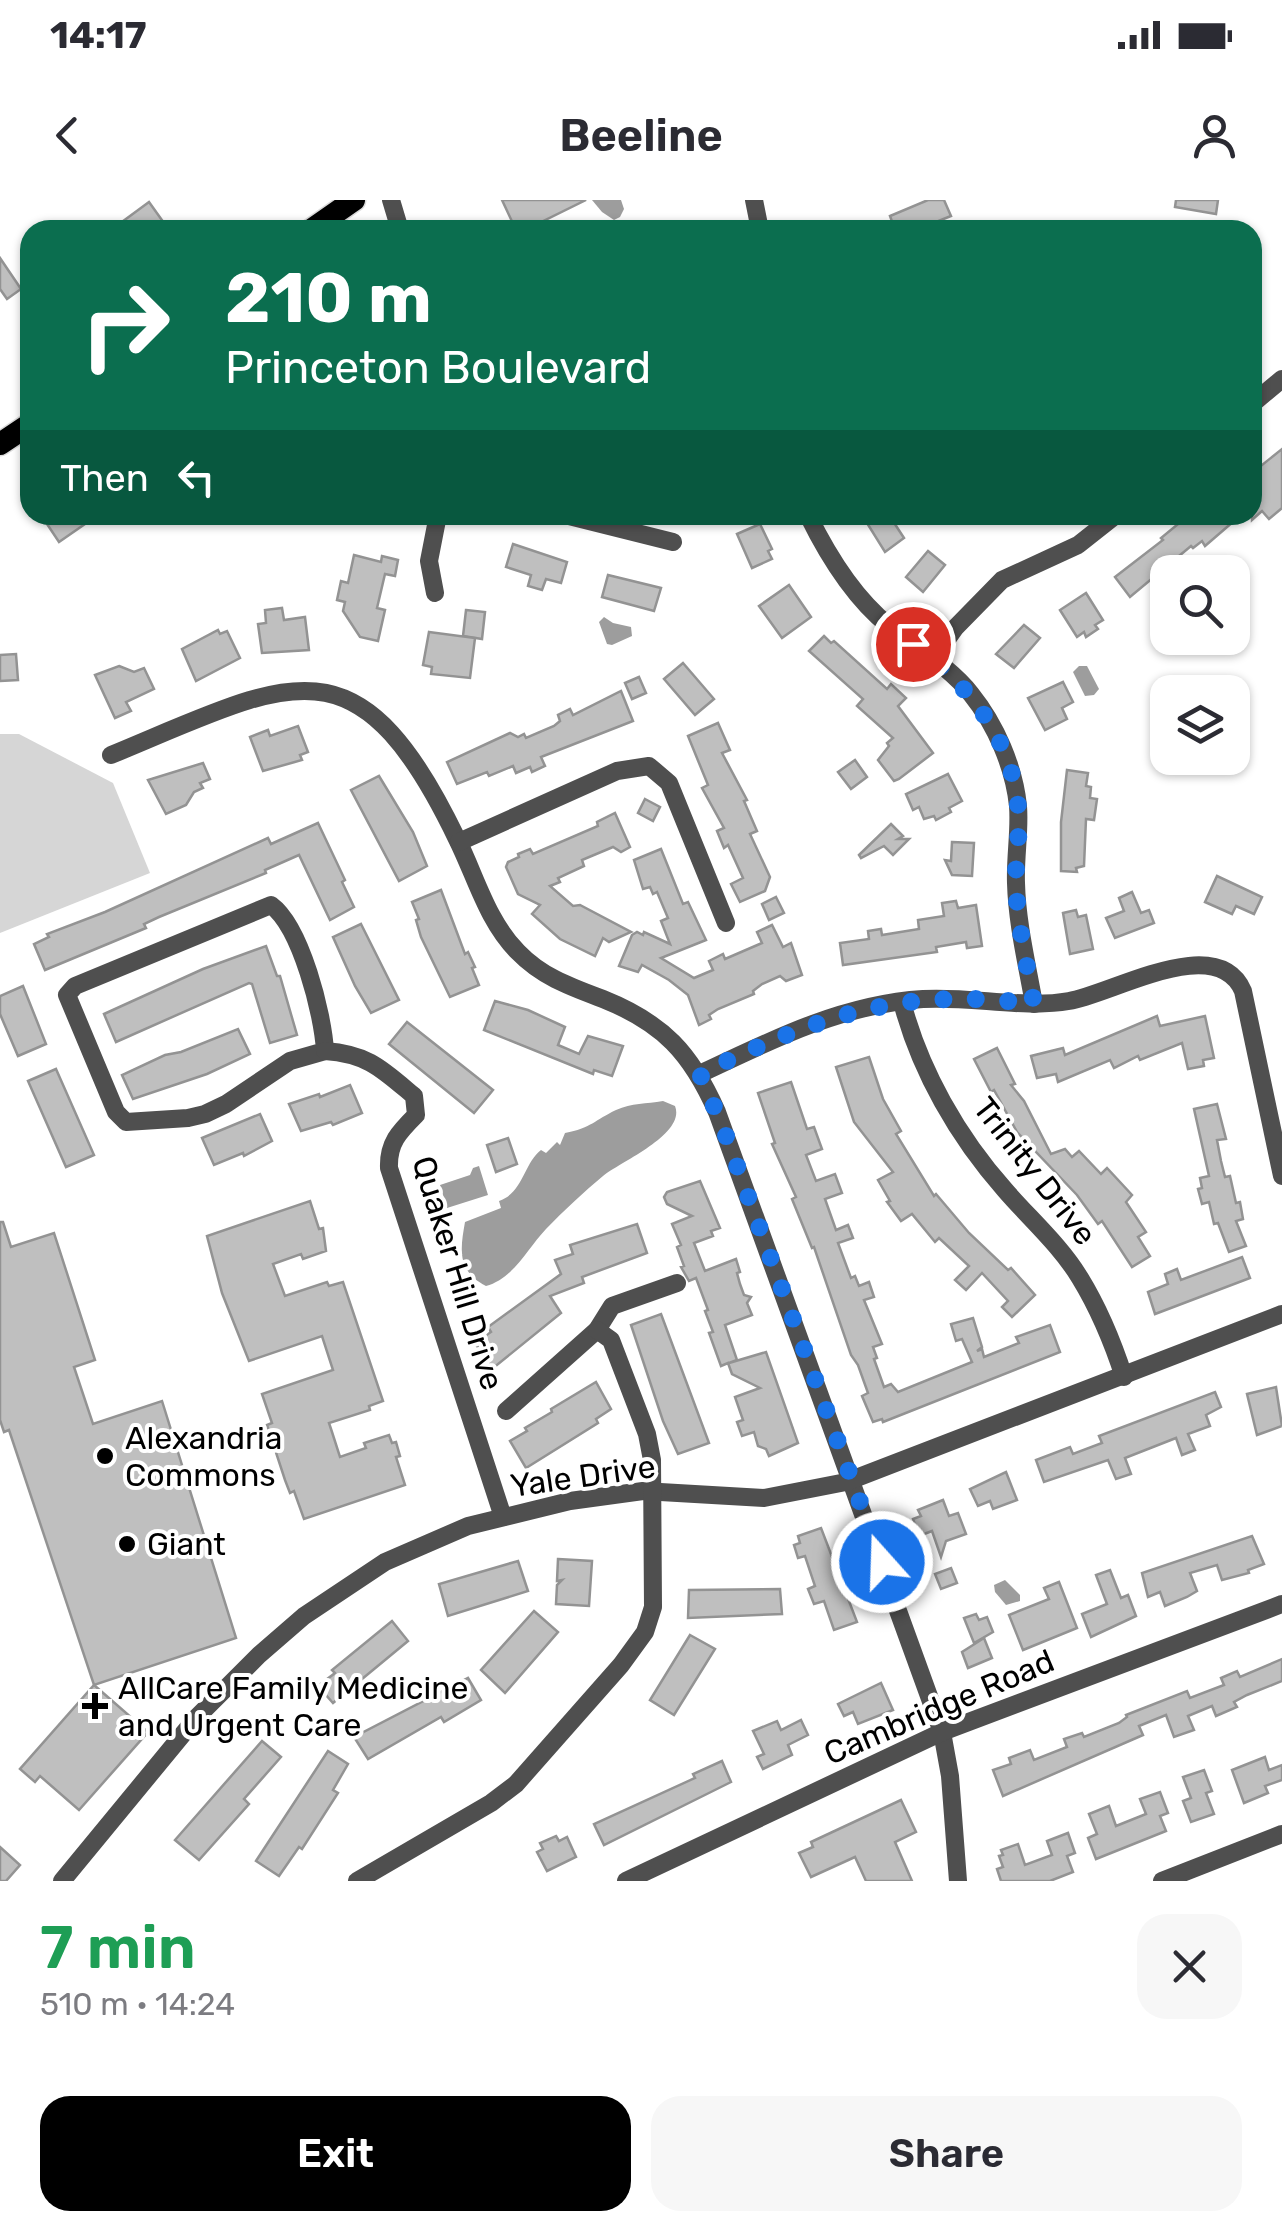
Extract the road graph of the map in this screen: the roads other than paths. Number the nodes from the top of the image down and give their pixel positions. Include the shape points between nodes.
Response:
1 (354, 200) edge
2 (325, 220) edge
3 (1282, 379) edge
4 (1262, 396) edge
5 (436, 525) edge
6 (605, 525) edge
7 (813, 525) edge
8 (1103, 525) edge
9 (673, 542) dead end
10 (435, 593) dead end
11 (933, 659) junction
12 (111, 755) dead end
13 (459, 842) junction
14 (726, 923) dead end
15 (902, 1002) junction
16 (1034, 1004) junction
17 (324, 1051) junction
18 (700, 1074) junction
19 (1282, 1176) edge
20 (677, 1283) dead end
21 (1282, 1314) edge
22 (597, 1330) junction
23 (1124, 1377) junction
24 (506, 1411) dead end
25 (852, 1479) junction
26 (654, 1492) junction
27 (503, 1517) junction
28 (1282, 1604) edge
29 (942, 1732) junction
30 (1282, 1834) edge
31 (1208, 1873) edge
32 (62, 1881) edge
33 (357, 1881) edge
34 (626, 1881) edge
35 (958, 1881) edge
36 (1162, 1881) edge

1 - 2 main road
3 - 4 street
5 - 10 street via 429,561
6 - 9 street
7 - 11 street via 853,590
8 - 11 street via 1002,580
11 - 16 street via 970,694 1013,778 1016,882
12 - 13 street via 240,702 289,690 335,694 358,704 416,760
13 - 14 street via 617,771 648,766 669,783
13 - 18 street via 485,903 516,950 554,980 646,1020
15 - 16 street via 974,998
15 - 18 street via 836,1015
15 - 23 street, Trinity Drive via 940,1097 985,1167 1079,1276
16 - 19 street via 1078,999 1196,965 1226,970 1246,1001
17 - 17 street via 290,1061 205,1114 126,1122 66,995 74,986 270,905 289,928 315,988
17 - 27 street, Quaker Hill Drive via 367,1058 414,1096 416,1115 393,1138 389,1168
18 - 25 street
20 - 22 street via 612,1306
21 - 23 street, Yale Drive
22 - 24 street
22 - 26 street via 611,1340 648,1434
23 - 25 street, Yale Drive
25 - 26 street, Yale Drive via 764,1498
25 - 29 street
26 - 27 street, Yale Drive
26 - 33 street via 653,1607 645,1632 621,1665 516,1784
27 - 32 street, Yale Drive via 385,1562 304,1616 197,1717
28 - 29 street, Cambridge Road
29 - 34 street, Cambridge Road
29 - 35 street
30 - 31 street
31 - 36 street

